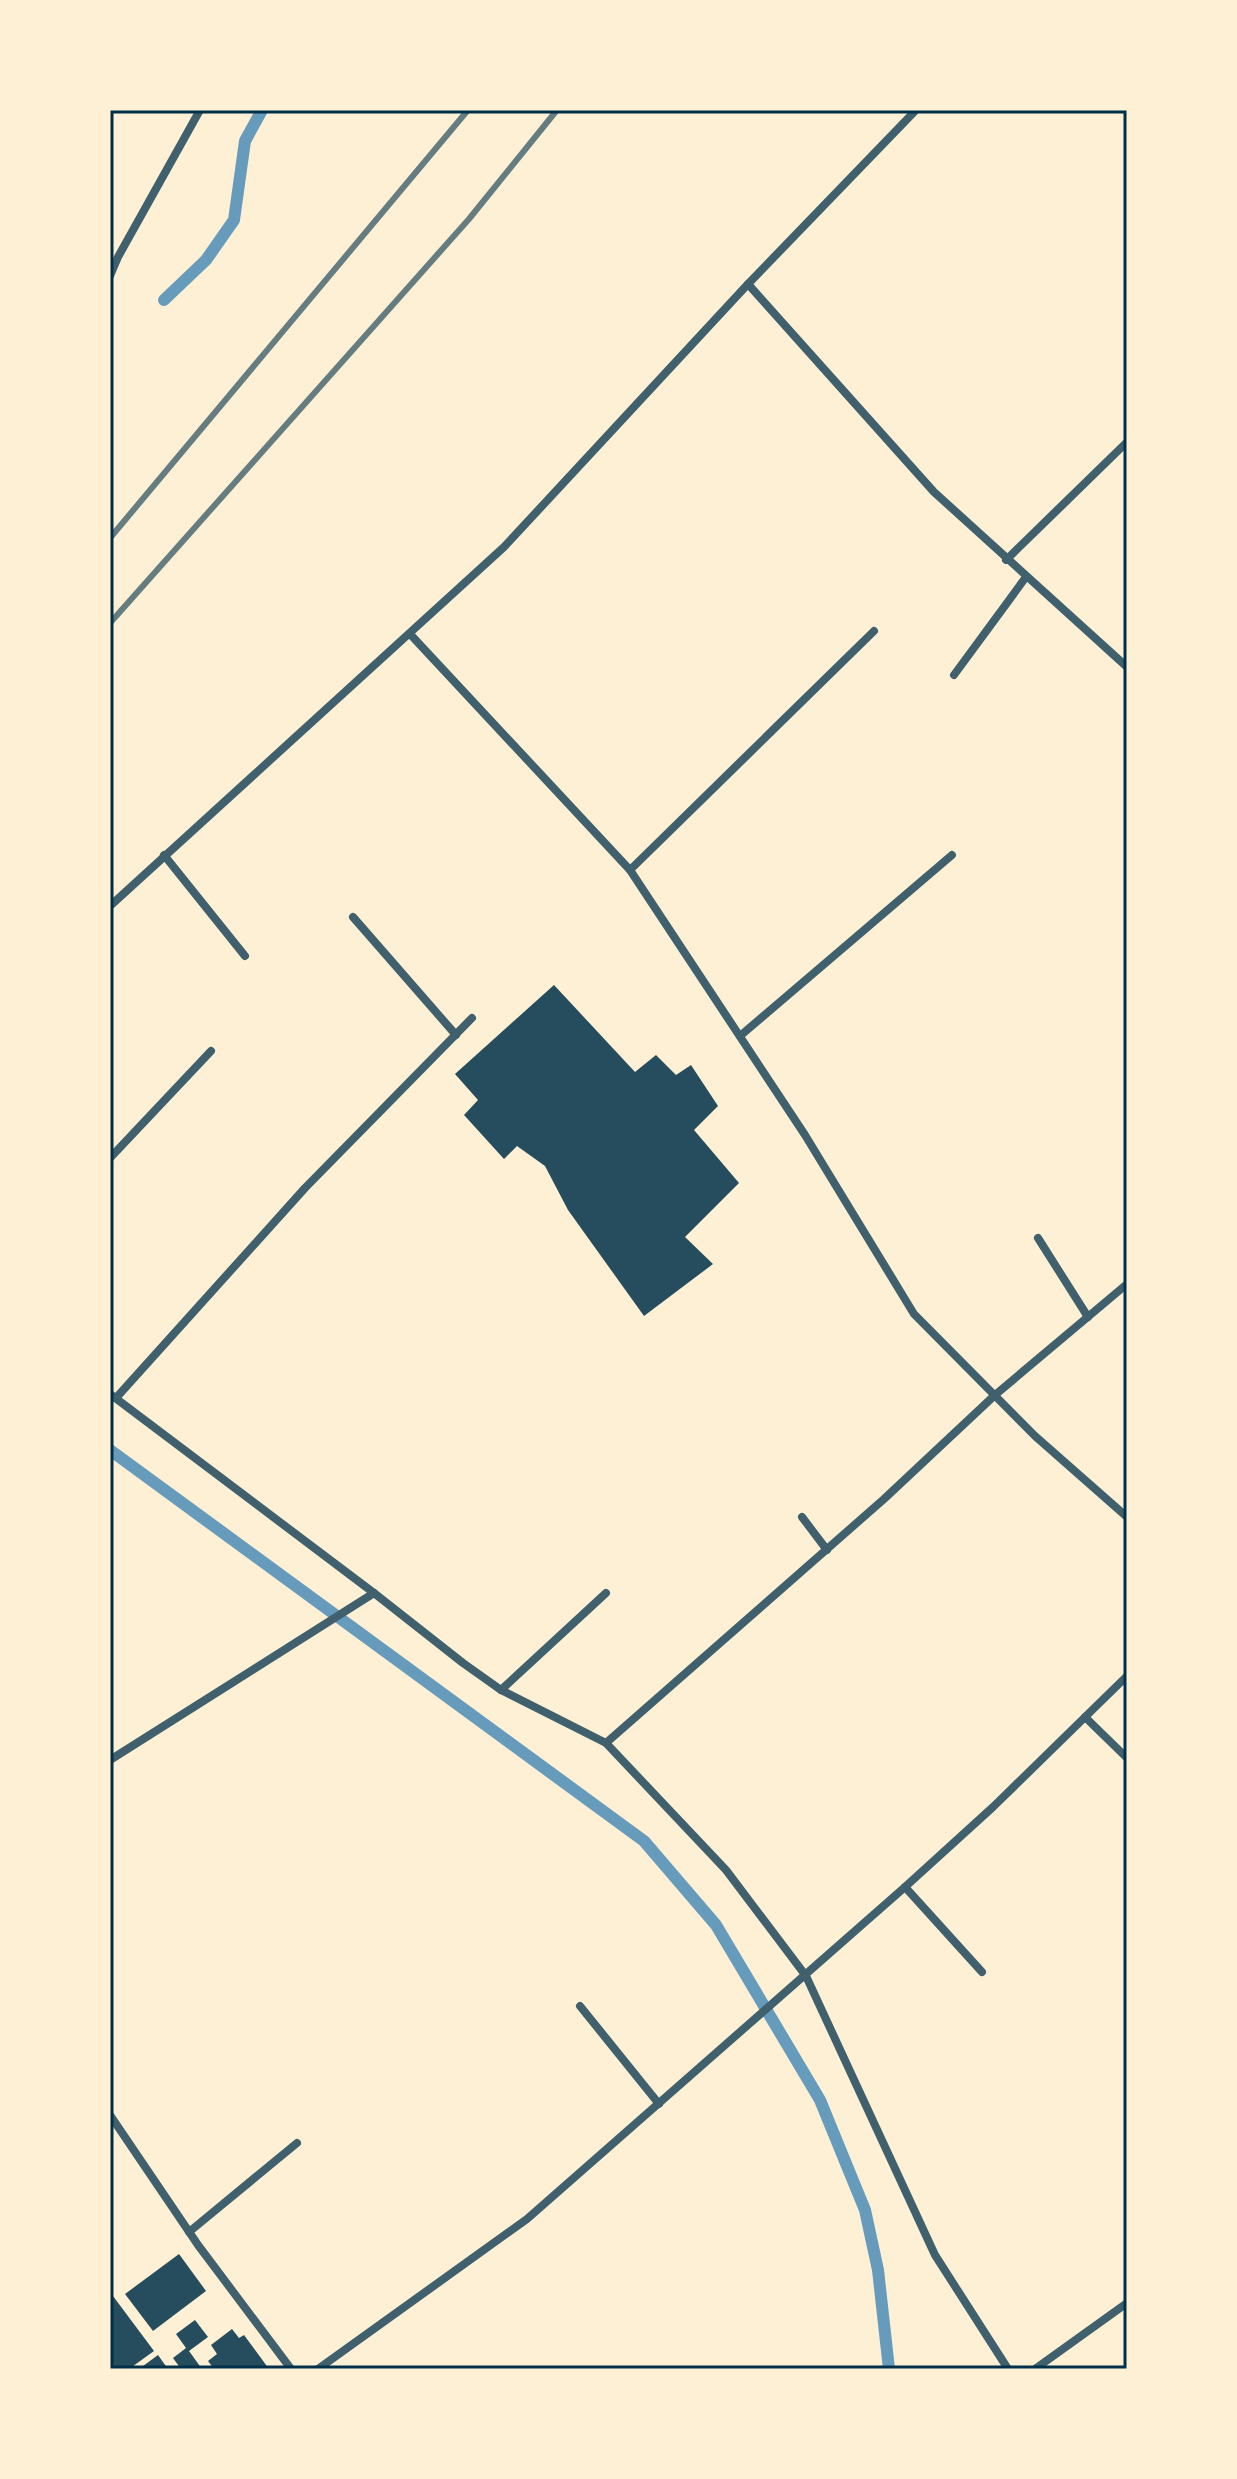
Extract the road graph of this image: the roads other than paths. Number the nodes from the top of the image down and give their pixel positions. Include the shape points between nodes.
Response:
1 (200, 110) edge
2 (914, 111) edge
3 (110, 248) edge
4 (118, 257) junction
5 (110, 276) edge
6 (748, 284) junction
7 (1127, 442) edge
8 (1006, 560) junction
9 (1026, 577) junction
10 (874, 631) dead end
11 (410, 634) junction
12 (1127, 667) edge
13 (954, 675) dead end
14 (164, 855) junction
15 (952, 855) dead end
16 (630, 870) junction
17 (110, 906) edge
18 (353, 917) dead end
19 (245, 956) dead end
20 (472, 1018) dead end
21 (456, 1035) junction
22 (740, 1036) junction
23 (211, 1051) dead end
24 (110, 1158) edge
25 (1038, 1238) dead end
26 (1127, 1284) edge
27 (1088, 1317) junction
28 (995, 1395) junction
29 (113, 1396) edge
30 (802, 1517) dead end
31 (1127, 1517) edge
32 (827, 1550) junction
33 (374, 1593) junction
34 (606, 1593) dead end
35 (1127, 1676) edge
36 (501, 1690) junction
37 (1085, 1717) junction
38 (606, 1743) junction
39 (1127, 1758) edge
40 (110, 1760) edge
41 (905, 1887) junction
42 (982, 1972) dead end
43 (806, 1976) junction
44 (580, 2006) dead end
45 (659, 2104) junction
46 (110, 2115) edge
47 (297, 2143) dead end
48 (189, 2232) junction
49 (1127, 2303) edge
50 (291, 2369) edge
51 (318, 2369) edge
52 (1008, 2369) edge
53 (1035, 2369) edge

1 - 4 street
2 - 6 street
3 - 4 street
4 - 5 street
6 - 8 street via 934,492
6 - 11 street via 504,547
7 - 8 street
8 - 9 street
9 - 12 street
9 - 13 street
10 - 16 street
11 - 14 street
11 - 16 street
14 - 17 street
14 - 19 street
15 - 22 street
16 - 22 street
18 - 21 street
20 - 21 street
21 - 29 street via 305,1188
22 - 28 street via 914,1314
23 - 24 street
25 - 27 street
26 - 27 street
27 - 28 street
28 - 31 street
28 - 32 street
29 - 33 street
30 - 32 street
32 - 38 street
33 - 36 street
33 - 40 street
34 - 36 street
35 - 37 street
36 - 38 street
37 - 39 street
37 - 41 street
38 - 43 street via 726,1870
41 - 42 street
41 - 43 street
43 - 45 street
43 - 52 street via 935,2255
44 - 45 street
45 - 51 street via 527,2219
46 - 48 street
47 - 48 street
48 - 50 street
49 - 53 street

